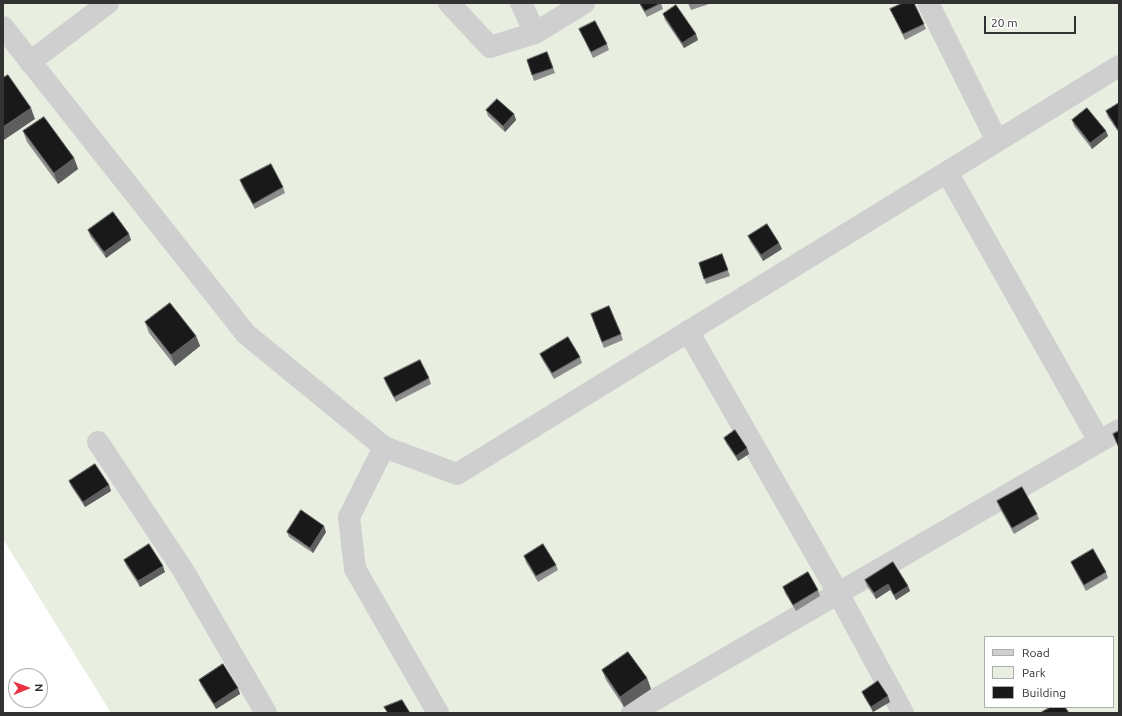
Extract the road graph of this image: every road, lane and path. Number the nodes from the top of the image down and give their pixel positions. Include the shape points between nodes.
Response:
1 (108, 3) edge
2 (449, 3) edge
3 (520, 3) edge
4 (584, 3) edge
5 (928, 3) edge
6 (3, 27) edge
7 (535, 33) junction
8 (30, 62) junction
9 (1119, 66) edge
10 (997, 141) junction
11 (947, 172) junction
12 (688, 332) junction
13 (1119, 430) edge
14 (98, 442) dead end
15 (1099, 442) junction
16 (384, 447) junction
17 (838, 593) junction
18 (266, 713) edge
19 (438, 713) edge
20 (632, 713) edge
21 (903, 713) edge

1 - 8 street
2 - 7 street via 490,46
3 - 7 street
4 - 7 street
5 - 10 street
6 - 8 street
8 - 16 street via 246,334
9 - 10 street
10 - 11 street
11 - 12 street
11 - 15 street
12 - 16 street via 457,474
12 - 17 street
13 - 15 street
14 - 18 street via 183,570
15 - 17 street
16 - 19 street via 349,517 355,569
17 - 20 street
17 - 21 street

